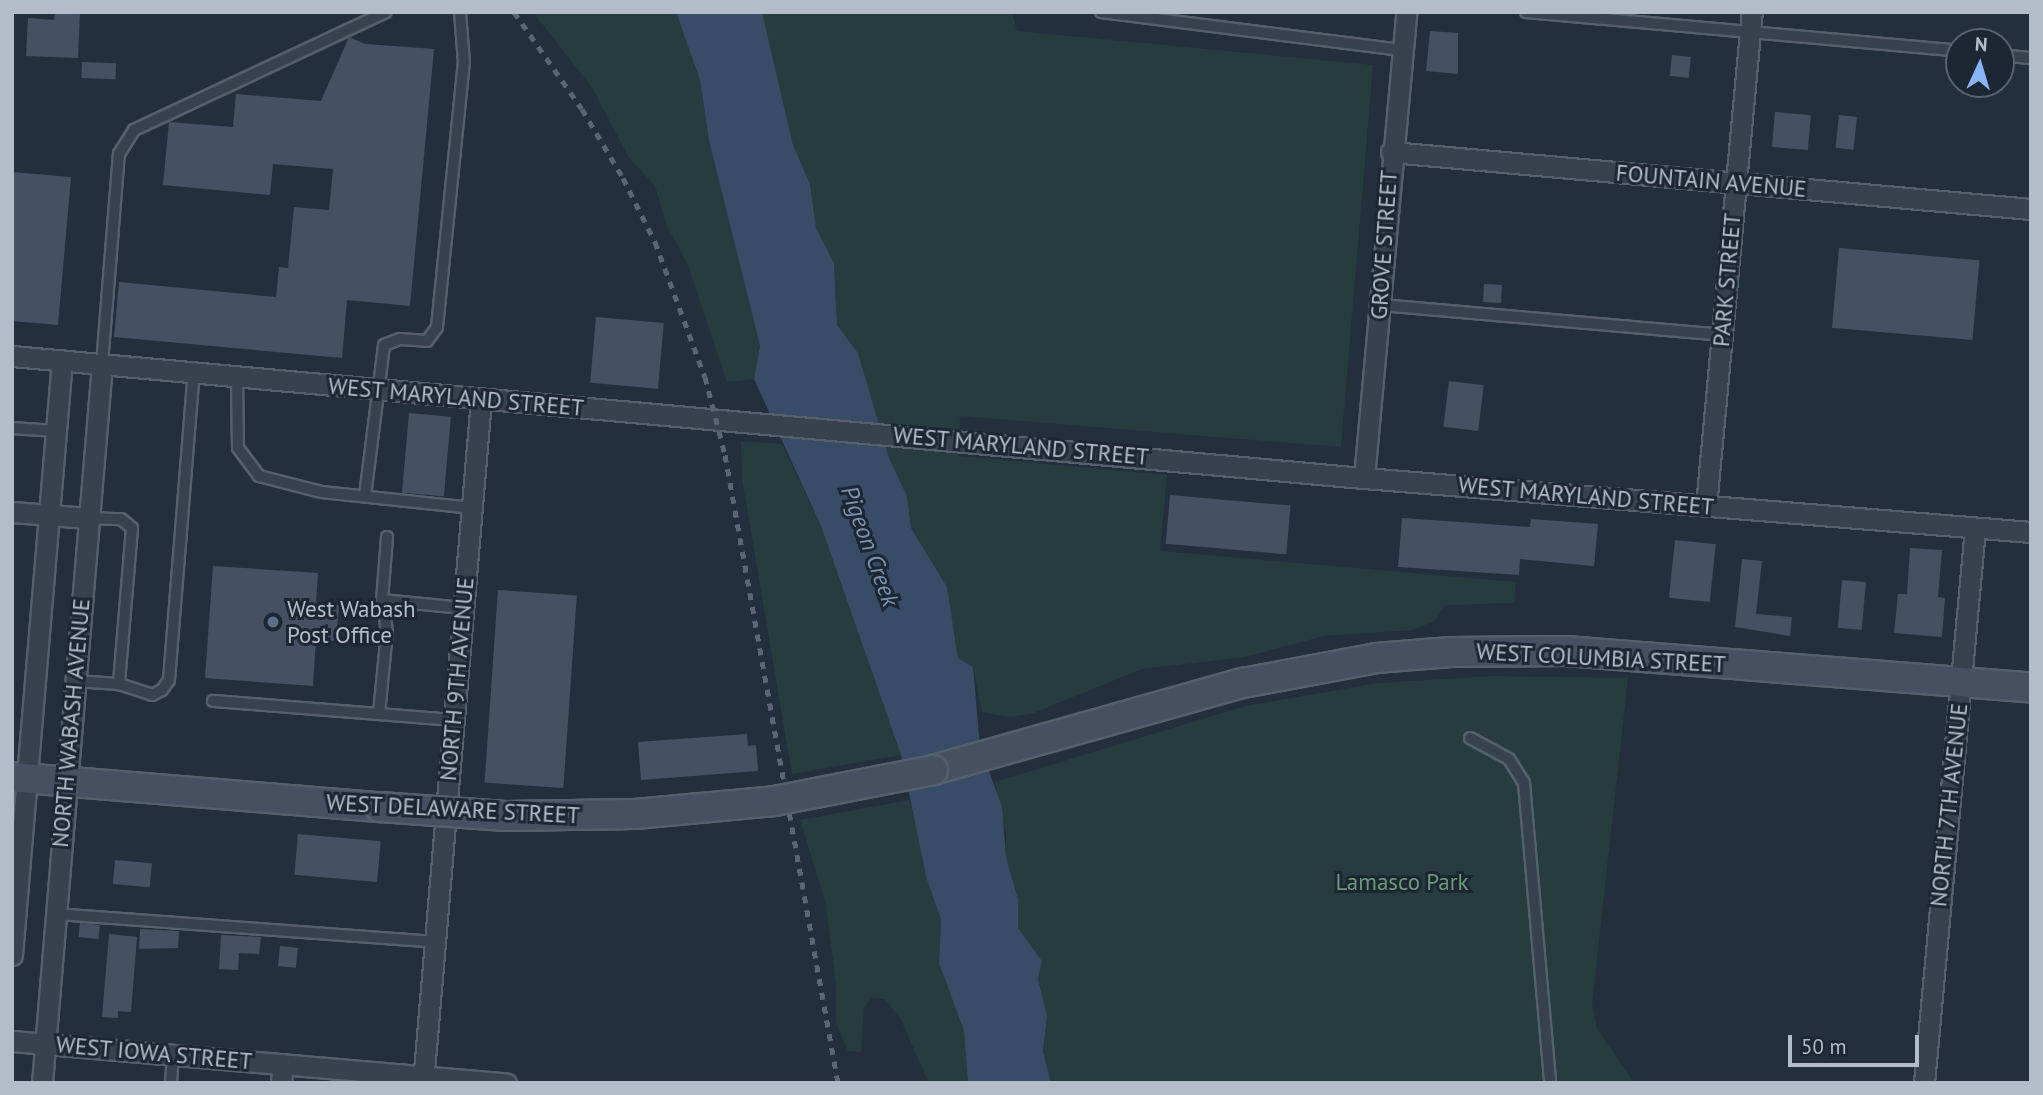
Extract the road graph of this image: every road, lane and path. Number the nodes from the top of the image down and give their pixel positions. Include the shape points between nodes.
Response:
1 (386, 12) edge
2 (460, 12) edge
3 (1101, 12) edge
4 (1406, 12) edge
5 (1526, 12) edge
6 (1751, 22) edge
7 (1945, 49) edge
8 (1402, 50) junction
9 (1391, 152) junction
10 (1737, 184) junction
11 (2031, 209) edge
12 (1380, 305) junction
13 (1722, 335) junction
14 (12, 356) edge
15 (62, 360) junction
16 (102, 364) junction
17 (194, 372) junction
18 (237, 377) junction
19 (376, 390) junction
20 (481, 400) junction
21 (12, 428) edge
22 (56, 431) junction
23 (1364, 478) junction
24 (365, 496) junction
25 (1706, 506) junction
26 (471, 508) junction
27 (12, 512) edge
28 (48, 515) junction
29 (88, 518) junction
30 (1975, 528) junction
31 (2031, 532) edge
32 (387, 537) dead end
33 (382, 600) junction
34 (463, 608) junction
35 (74, 681) junction
36 (1961, 683) junction
37 (119, 684) junction
38 (2031, 688) edge
39 (212, 701) dead end
40 (379, 714) junction
41 (453, 720) junction
42 (1470, 738) dead end
43 (933, 770) joint
44 (19, 778) edge
45 (65, 782) junction
46 (56, 914) junction
47 (434, 942) junction
48 (12, 955) edge
49 (12, 1041) edge
50 (45, 1044) junction
51 (173, 1054) junction
52 (282, 1073) edge
53 (423, 1079) edge
54 (41, 1083) edge
55 (171, 1083) edge
56 (506, 1083) edge
57 (1549, 1083) edge
58 (1924, 1083) edge

1 - 16 lane via 134,130 119,154
2 - 19 lane via 464,62 437,327 427,341 400,339 384,345
3 - 8 lane
4 - 8 street, GROVE STREET
5 - 6 lane
6 - 7 lane
6 - 10 street, PARK STREET
8 - 9 street, GROVE STREET
9 - 10 street, FOUNTAIN AVENUE
9 - 12 street, GROVE STREET
10 - 11 street, FOUNTAIN AVENUE
10 - 13 street, PARK STREET
12 - 13 lane
12 - 23 street, GROVE STREET
13 - 25 street, PARK STREET
14 - 15 street, WEST MARYLAND STREET
15 - 16 street, WEST MARYLAND STREET
15 - 22 street, NORTH WABASH AVENUE
16 - 17 street, WEST MARYLAND STREET
16 - 29 street, NORTH WABASH AVENUE
17 - 18 street, WEST MARYLAND STREET
17 - 37 lane via 169,680 152,695
18 - 19 street, WEST MARYLAND STREET
18 - 24 lane via 237,448 259,476 322,492
19 - 20 street, WEST MARYLAND STREET
19 - 24 lane
20 - 23 street, WEST MARYLAND STREET
20 - 26 street, NORTH 9TH AVENUE
21 - 22 lane
22 - 28 street, NORTH WABASH AVENUE
23 - 25 street, WEST MARYLAND STREET
24 - 26 lane
25 - 30 street, WEST MARYLAND STREET
26 - 34 street, NORTH 9TH AVENUE
27 - 28 street
28 - 29 street
28 - 44 street, NORTH WABASH AVENUE
29 - 35 street, NORTH WABASH AVENUE
29 - 37 lane via 121,519 132,528
30 - 31 street, WEST MARYLAND STREET
30 - 36 street, NORTH 7TH AVENUE
32 - 33 lane
33 - 34 lane
33 - 40 lane via 387,632
34 - 41 street, NORTH 9TH AVENUE
35 - 37 lane
35 - 45 street, NORTH WABASH AVENUE
36 - 38 main road, WEST COLUMBIA STREET
36 - 43 main road, WEST COLUMBIA STREET via 1566,651 1451,652 1311,668 1128,713
36 - 58 street, NORTH 7TH AVENUE
39 - 40 lane
40 - 41 lane
41 - 47 street, NORTH 9TH AVENUE
42 - 57 lane via 1509,759 1524,783
43 - 45 main road, WEST DELAWARE STREET, bridge via 774,801 635,814 505,816
44 - 45 main road, WEST DELAWARE STREET
44 - 48 street, NORTH WABASH AVENUE
45 - 46 street, NORTH WABASH AVENUE
46 - 47 lane
46 - 50 street, NORTH WABASH AVENUE
47 - 53 street, NORTH 9TH AVENUE
49 - 50 street, WEST IOWA STREET
50 - 51 street, WEST IOWA STREET
50 - 54 street, NORTH WABASH AVENUE
51 - 52 street, WEST IOWA STREET
51 - 55 lane
52 - 53 street, WEST IOWA STREET
53 - 56 street, WEST IOWA STREET

